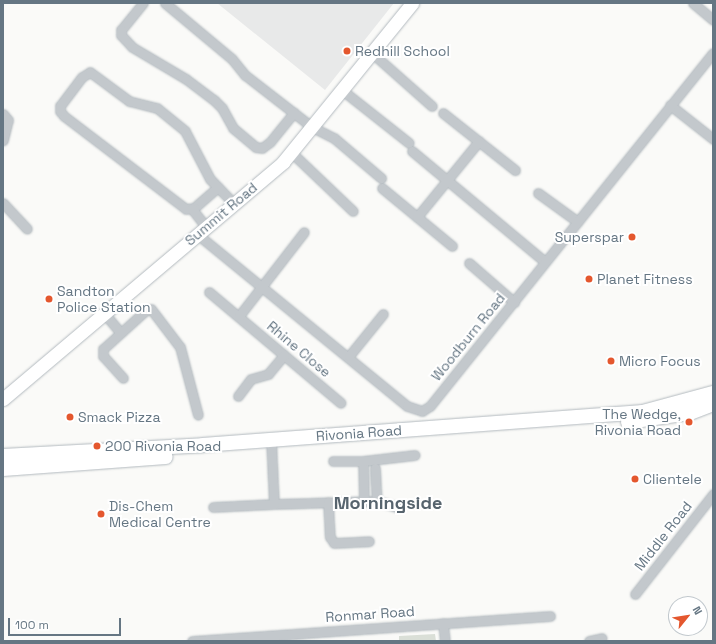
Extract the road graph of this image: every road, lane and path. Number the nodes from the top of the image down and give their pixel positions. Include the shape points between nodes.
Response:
1 (143, 3) edge
2 (165, 3) edge
3 (412, 3) edge
4 (693, 3) edge
5 (713, 20) edge
6 (372, 53) junction
7 (713, 53) edge
8 (342, 90) junction
9 (670, 105) junction
10 (432, 106) dead end
11 (294, 112) junction
12 (443, 113) dead end
13 (3, 114) edge
14 (312, 127) junction
15 (713, 139) edge
16 (3, 140) edge
17 (479, 141) junction
18 (292, 153) junction
19 (515, 170) dead end
20 (381, 178) dead end
21 (447, 180) junction
22 (218, 187) junction
23 (382, 188) dead end
24 (538, 193) dead end
25 (3, 203) edge
26 (234, 204) junction
27 (192, 209) junction
28 (353, 211) dead end
29 (417, 217) junction
30 (578, 222) junction
31 (27, 229) dead end
32 (201, 230) junction
33 (304, 232) dead end
34 (452, 246) dead end
35 (545, 262) junction
36 (469, 263) dead end
37 (262, 286) junction
38 (209, 292) dead end
39 (514, 302) junction
40 (104, 313) junction
41 (384, 314) dead end
42 (238, 316) junction
43 (120, 332) junction
44 (284, 355) junction
45 (349, 356) junction
46 (123, 378) dead end
47 (238, 396) dead end
48 (3, 399) edge
49 (712, 399) edge
50 (341, 403) dead end
51 (198, 415) dead end
52 (271, 444) junction
53 (112, 450) junction
54 (414, 455) dead end
55 (3, 456) edge
56 (126, 460) junction
57 (334, 461) dead end
58 (363, 461) junction
59 (375, 468) dead end
60 (3, 469) edge
61 (713, 494) edge
62 (364, 501) junction
63 (377, 501) junction
64 (328, 502) junction
65 (274, 504) junction
66 (212, 507) dead end
67 (397, 507) dead end
68 (369, 541) dead end
69 (635, 594) dead end
70 (550, 616) dead end
71 (443, 623) junction
72 (319, 631) junction
73 (602, 638) dead end
74 (192, 641) edge
75 (321, 641) edge
76 (445, 641) edge
77 (589, 641) edge

1 - 11 street via 121,30 121,35 132,47 186,79 214,100 222,108 233,128 256,147 262,148 270,142
2 - 11 street via 232,59 245,75
3 - 6 main road, Summit Road
4 - 5 street
6 - 8 main road, Summit Road
6 - 10 street
7 - 9 street, Woodburn Road
8 - 14 main road, Summit Road
8 - 21 street
9 - 15 street
9 - 30 street, Woodburn Road
11 - 14 street
12 - 17 street
13 - 16 street via 8,119
14 - 18 main road, Summit Road
14 - 20 street via 334,138
17 - 19 street
17 - 21 street
18 - 26 main road, Summit Road
18 - 28 street
21 - 29 street
21 - 35 street
22 - 26 street
22 - 27 street
22 - 27 street via 210,179 193,143 181,127 152,106 126,99 93,72 84,75 62,103 61,112 182,207
23 - 29 street
24 - 30 street
25 - 31 street
26 - 32 main road, Summit Road
27 - 32 street, Woodburn Road
29 - 34 street
30 - 35 street, Woodburn Road
32 - 37 street, Woodburn Road
32 - 40 main road, Summit Road
33 - 37 street
35 - 39 street, Woodburn Road
36 - 39 street
37 - 42 street
37 - 45 street, Woodburn Road
38 - 42 street, Rhine Close
39 - 45 street, Woodburn Road via 430,406 422,411 407,406
40 - 43 street
40 - 48 main road, Summit Road
41 - 45 street
42 - 44 street, Rhine Close
43 - 46 street via 102,352
43 - 51 street via 147,309 153,310 180,346
44 - 47 street via 268,374 251,379
44 - 50 street, Rhine Close
49 - 52 main road, Rivonia Road via 644,412
52 - 53 main road, Rivonia Road
52 - 56 main road, Rivonia Road
52 - 65 street
53 - 55 main road, Rivonia Road
53 - 56 main road via 121,453
54 - 58 street
56 - 60 main road, Rivonia Road
57 - 58 street
58 - 62 street
59 - 63 street
61 - 69 street, Middle Road
62 - 63 street
62 - 64 street
63 - 67 street
64 - 65 street
64 - 68 street via 330,537 334,543
65 - 66 street
70 - 71 street, Ronmar Road
71 - 72 street, Ronmar Road
71 - 76 street
72 - 74 street, Ronmar Road
72 - 75 street
73 - 77 street

